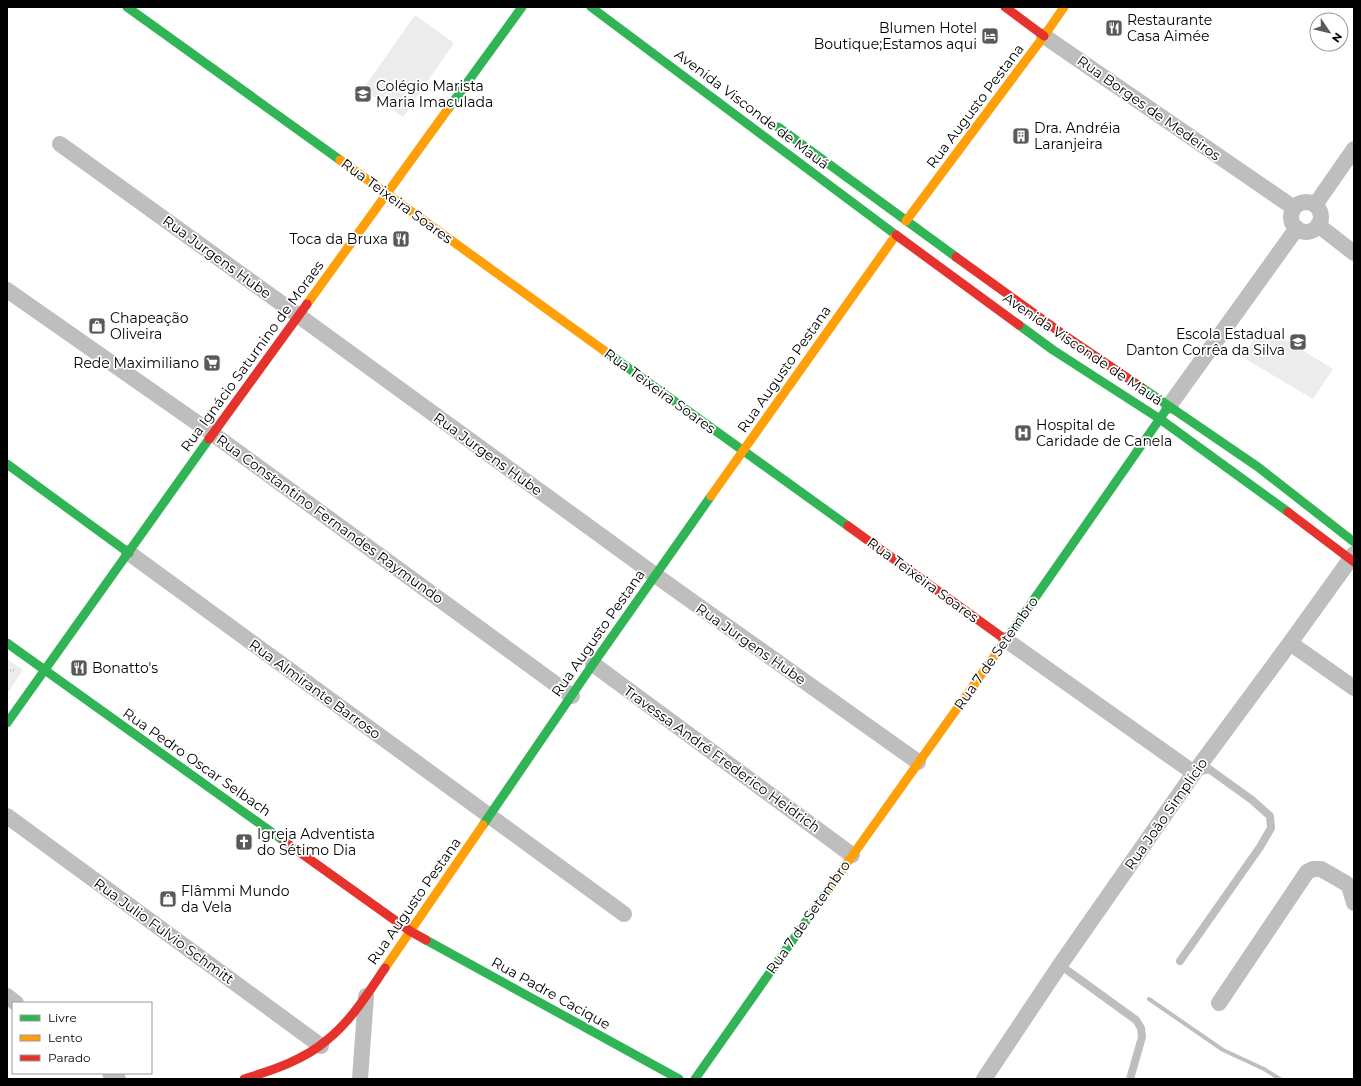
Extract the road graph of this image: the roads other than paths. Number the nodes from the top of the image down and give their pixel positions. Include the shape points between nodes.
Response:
1 (127, 7) edge
2 (522, 7) edge
3 (591, 7) edge
4 (1005, 7) edge
5 (1064, 7) edge
6 (1044, 36) junction
7 (768, 120) dead end
8 (60, 144) dead end
9 (1354, 149) edge
10 (387, 194) junction
11 (1315, 205) junction
12 (1294, 208) junction
13 (906, 221) junction
14 (1318, 226) junction
15 (1297, 228) junction
16 (896, 235) junction
17 (1354, 253) edge
18 (7, 290) edge
19 (299, 316) junction
20 (1064, 335) junction
21 (1053, 350) junction
22 (1164, 412) junction
23 (214, 434) junction
24 (744, 451) junction
25 (7, 464) edge
26 (1258, 467) junction
27 (1248, 482) junction
28 (1354, 542) edge
29 (129, 553) junction
30 (1353, 558) edge
31 (655, 575) junction
32 (1006, 640) junction
33 (7, 643) edge
34 (1290, 643) junction
35 (593, 664) junction
36 (45, 671) junction
37 (1354, 688) edge
38 (572, 696) junction
39 (7, 723) edge
40 (918, 762) junction
41 (1194, 773) junction
42 (7, 816) edge
43 (489, 816) junction
44 (852, 855) junction
45 (1354, 903) edge
46 (624, 914) dead end
47 (410, 931) junction
48 (1180, 961) dead end
49 (1060, 965) junction
50 (366, 996) junction
51 (1219, 1003) dead end
52 (320, 1046) junction
53 (244, 1079) edge
54 (360, 1079) edge
55 (679, 1079) edge
56 (695, 1079) edge
57 (984, 1079) edge
58 (1130, 1079) edge

1 - 10 street, Rua Teixeira Soares
2 - 10 street, Rua Ignácio Saturnino de Moraes
3 - 16 street, Avenida Visconde de Mauá via 608,15
4 - 6 street, Rua Borges de Medeiros
5 - 6 street, Rua Augusto Pestana
6 - 12 street, Rua Borges de Medeiros
6 - 13 street, Rua Augusto Pestana
7 - 13 street, Avenida Visconde de Mauá
8 - 19 street, Rua Jurgens Hube
9 - 11 street
10 - 19 street, Rua Ignácio Saturnino de Moraes
10 - 24 street, Rua Teixeira Soares
11 - 12 street via 1302,203
11 - 14 street via 1321,217
12 - 15 street via 1292,220
13 - 16 street via 901,219 894,223 892,230
13 - 20 street, Avenida Visconde de Mauá
14 - 15 street via 1306,232
14 - 17 street
15 - 22 street, Rua 7 de Setembro
16 - 21 street, Avenida Visconde de Mauá
16 - 24 street, Rua Augusto Pestana
18 - 23 street, Rua Constantino Fernandes Raymundo
19 - 23 street, Rua Ignácio Saturnino de Moraes
19 - 31 street, Rua Jurgens Hube
20 - 21 street
20 - 22 street, Avenida Visconde de Mauá
21 - 22 street, Avenida Visconde de Mauá
22 - 26 street, Avenida Visconde de Mauá
22 - 27 street, Avenida Visconde de Mauá
22 - 32 street, Rua 7 de Setembro
23 - 29 street, Rua Ignácio Saturnino de Moraes
23 - 38 street, Rua Constantino Fernandes Raymundo
24 - 31 street, Rua Augusto Pestana
24 - 32 street, Rua Teixeira Soares
25 - 29 street, Rua Almirante Barroso
26 - 27 street
26 - 28 street, Avenida Visconde de Mauá
27 - 30 street, Avenida Visconde de Mauá
29 - 36 street, Rua Ignácio Saturnino de Moraes
29 - 43 street, Rua Almirante Barroso
30 - 34 street, Rua João Simplício
31 - 35 street, Rua Augusto Pestana
31 - 40 street, Rua Jurgens Hube
32 - 40 street, Rua 7 de Setembro
32 - 41 street, Rua Teixeira Soares
33 - 36 street, Rua Pedro Oscar Selbach
34 - 37 street
34 - 41 street, Rua João Simplício
35 - 38 street, Rua Augusto Pestana
35 - 44 street, Travessa André Frederico Heidrich
36 - 39 street, Rua Ignácio Saturnino de Moraes
36 - 47 street, Rua Pedro Oscar Selbach
38 - 43 street, Rua Augusto Pestana
40 - 44 street, Rua 7 de Setembro
41 - 48 lane via 1209,769 1270,816 1271,828
41 - 49 street, Rua João Simplício
42 - 52 street, Rua Julio Fulvio Schmitt
43 - 46 street, Rua Almirante Barroso
43 - 47 street, Rua Augusto Pestana
44 - 56 street, Rua 7 de Setembro
45 - 51 street via 1347,884 1321,868 1307,872
47 - 50 street, Rua Augusto Pestana
47 - 55 street, Rua Padre Cacique
49 - 57 street, Rua João Simplício
49 - 58 lane via 1136,1020 1141,1028 1142,1037
50 - 52 street, Rua Augusto Pestana via 338,1030
50 - 54 street
52 - 53 street, Rua Augusto Pestana via 279,1067

